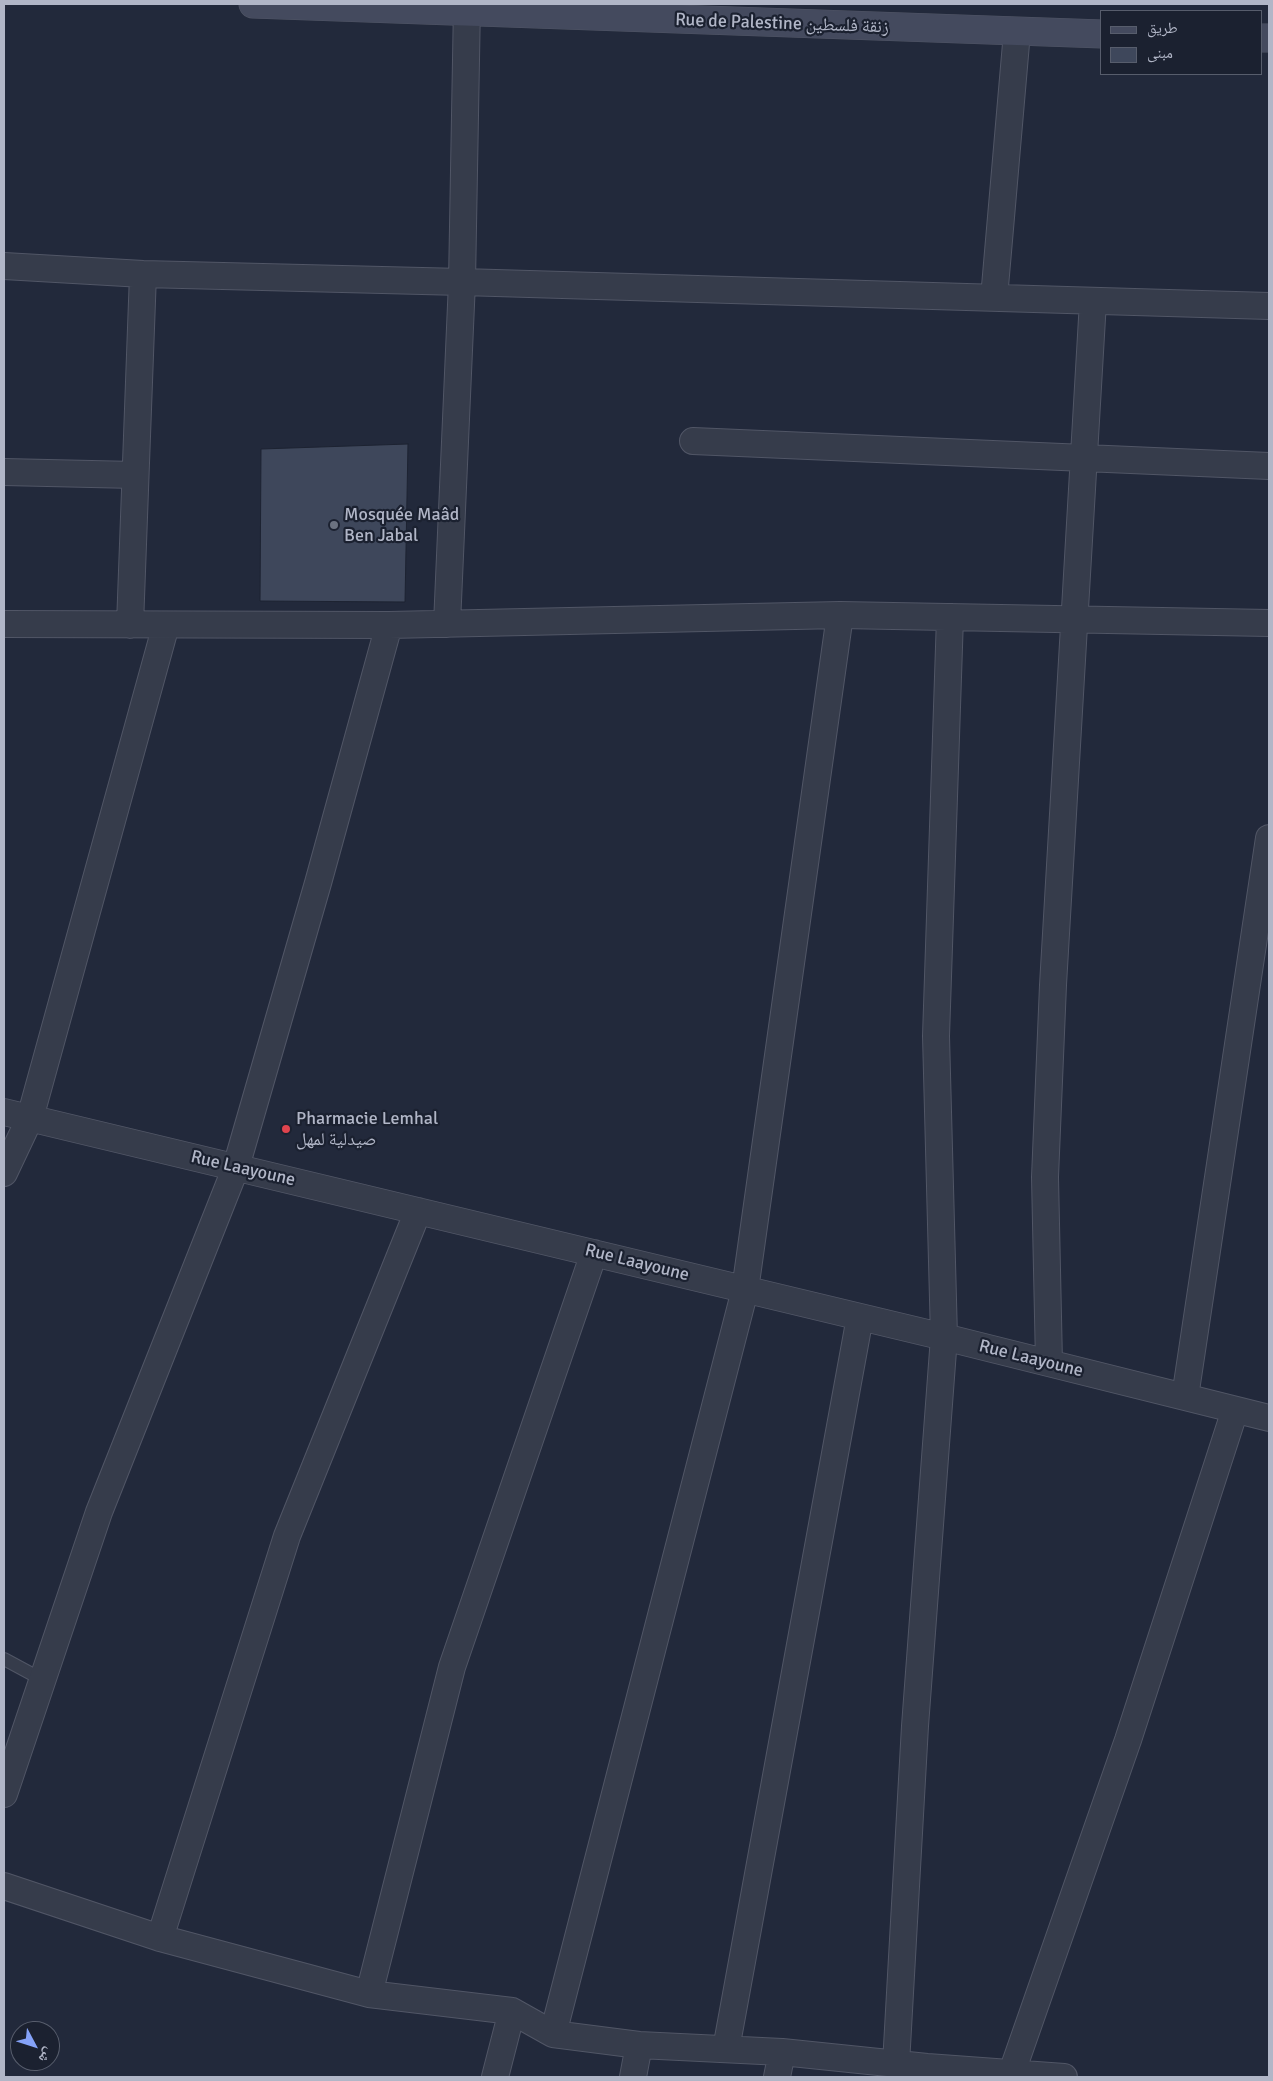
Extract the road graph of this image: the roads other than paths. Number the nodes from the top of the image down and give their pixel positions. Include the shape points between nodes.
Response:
1 (253, 4) edge
2 (467, 8) edge
3 (1017, 32) junction
4 (1100, 34) edge
5 (4, 266) edge
6 (143, 274) junction
7 (462, 282) junction
8 (994, 298) junction
9 (1093, 301) junction
10 (1269, 306) edge
11 (692, 441) dead end
12 (1085, 458) junction
13 (1269, 466) edge
14 (4, 472) edge
15 (136, 474) junction
16 (840, 615) junction
17 (950, 617) junction
18 (1076, 619) junction
19 (1269, 623) edge
20 (4, 624) edge
21 (447, 624) junction
22 (130, 625) junction
23 (166, 625) junction
24 (389, 625) junction
25 (1269, 838) edge
26 (4, 1112) edge
27 (30, 1118) junction
28 (236, 1167) junction
29 (4, 1173) edge
30 (418, 1211) junction
31 (594, 1253) junction
32 (745, 1290) junction
33 (860, 1317) junction
34 (944, 1337) junction
35 (1049, 1363) junction
36 (1185, 1397) junction
37 (1235, 1410) junction
38 (1269, 1418) edge
39 (4, 1659) edge
40 (43, 1680) junction
41 (4, 1794) edge
42 (4, 1886) edge
43 (160, 1938) junction
44 (369, 1994) junction
45 (512, 2011) junction
46 (553, 2034) junction
47 (639, 2045) junction
48 (726, 2049) junction
49 (896, 2064) junction
50 (780, 2065) edge
51 (926, 2072) edge
52 (1012, 2072) junction
53 (495, 2077) edge
54 (633, 2077) edge
55 (1057, 2077) edge

1 - 2 main road, Rue de Palestine زنقة فلسطين
2 - 3 main road, Rue de Palestine زنقة فلسطين
2 - 7 street
3 - 4 main road, Rue de Palestine زنقة فلسطين
3 - 8 street
5 - 6 street
6 - 7 street
6 - 15 street
7 - 8 street
7 - 21 street
8 - 9 street
9 - 10 street
9 - 12 street
11 - 12 street
12 - 13 street
12 - 18 street
14 - 15 street
15 - 22 street
16 - 17 street
16 - 21 street
16 - 32 street
17 - 18 street
17 - 34 street via 936,1036
18 - 19 street
18 - 35 street via 1045,1177
20 - 22 street
21 - 24 street
22 - 23 street
23 - 24 street
23 - 27 street
24 - 28 street
25 - 36 street
26 - 27 street, Rue Laayoune
27 - 28 street, Rue Laayoune
27 - 29 street
28 - 30 street, Rue Laayoune
28 - 40 street via 99,1512
30 - 31 street, Rue Laayoune
30 - 43 street via 287,1536
31 - 32 street, Rue Laayoune
31 - 44 street via 452,1667
32 - 33 street, Rue Laayoune
32 - 46 street
33 - 34 street, Rue Laayoune
33 - 48 street
34 - 35 street, Rue Laayoune
34 - 49 street via 915,1726
35 - 36 street, Rue Laayoune
36 - 37 street, Rue Laayoune
37 - 38 street, Rue Laayoune
37 - 52 street via 1128,1740
39 - 40 lane
40 - 41 street
42 - 43 street
43 - 44 street
44 - 45 street
45 - 46 street
45 - 53 street
46 - 47 street
47 - 48 street
47 - 54 street
48 - 50 street
49 - 50 street
49 - 51 street
51 - 52 street
52 - 55 street

